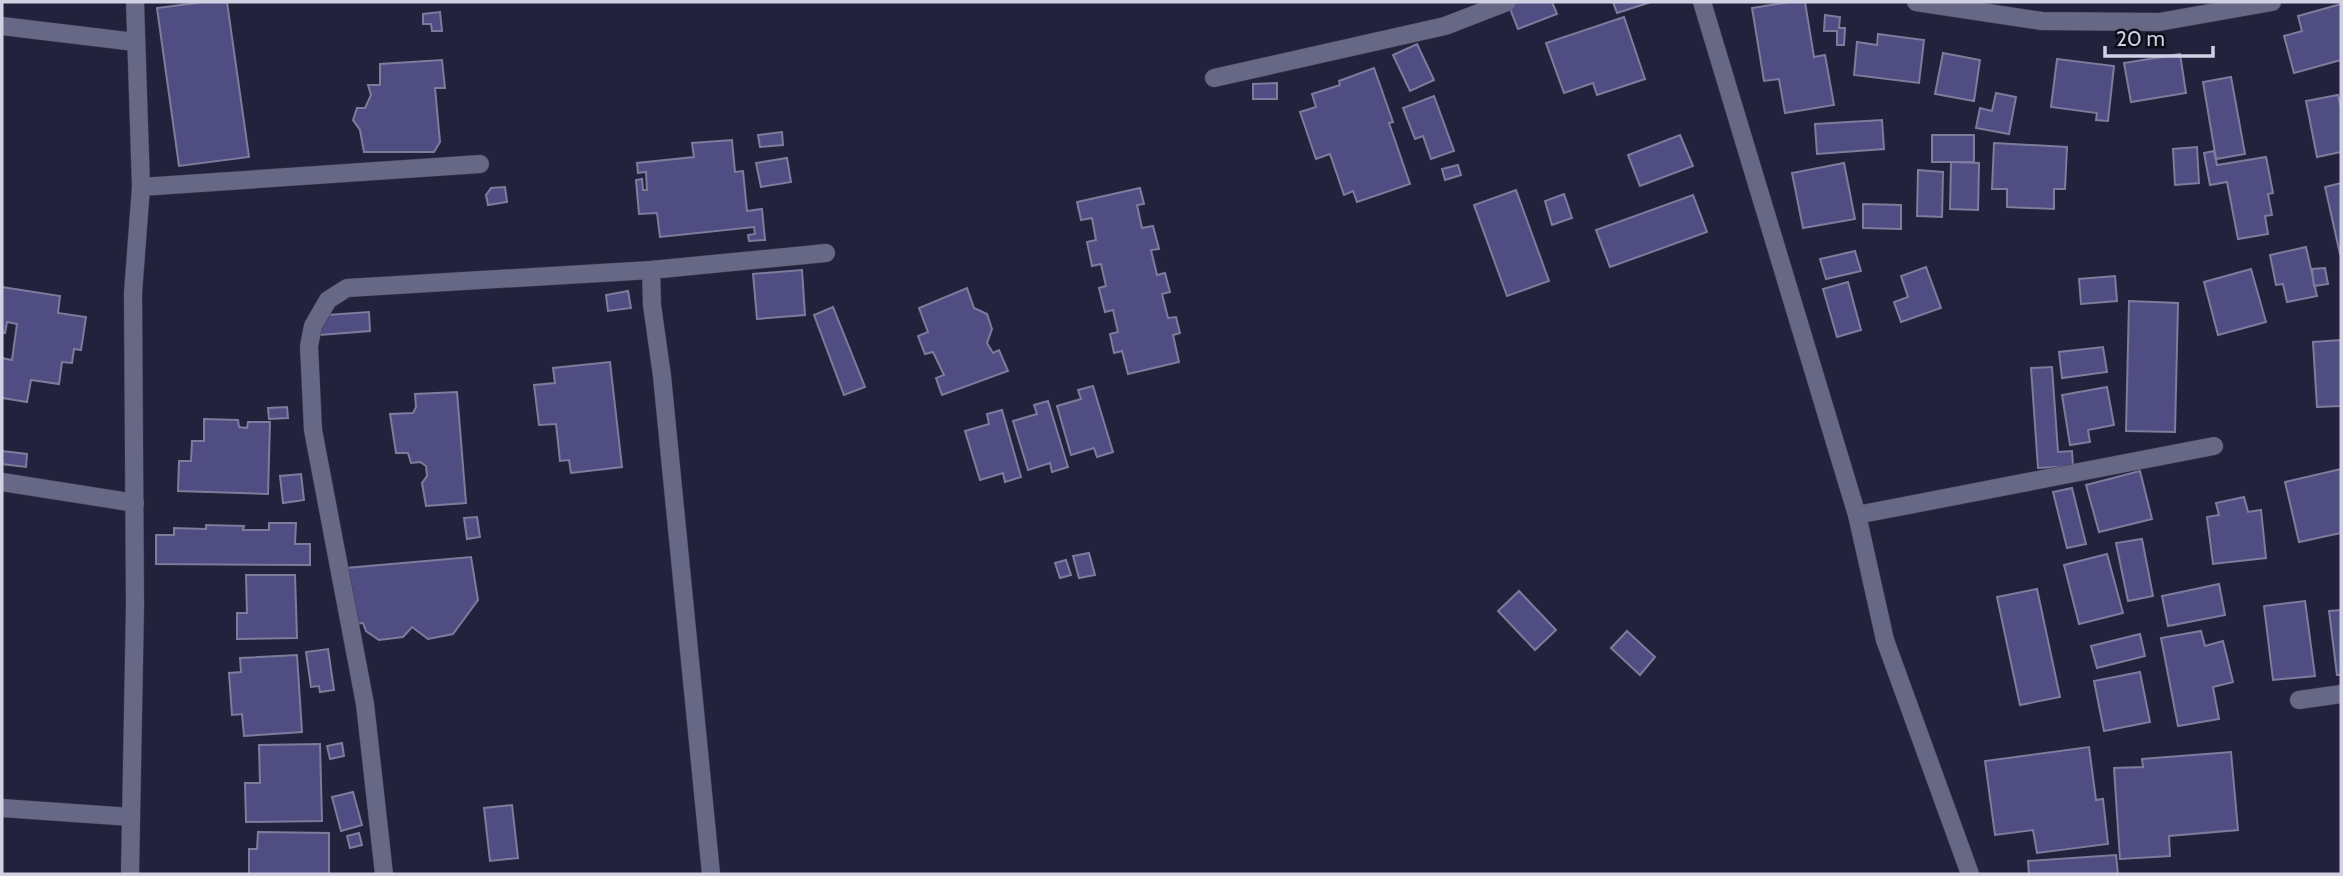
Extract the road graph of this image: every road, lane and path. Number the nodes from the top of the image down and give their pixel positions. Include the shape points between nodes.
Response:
1 (135, 2) edge
2 (1507, 2) edge
3 (1702, 2) edge
4 (1916, 2) edge
5 (2272, 2) edge
6 (2, 26) edge
7 (135, 42) junction
8 (1214, 78) dead end
9 (480, 164) dead end
10 (141, 187) junction
11 (827, 253) dead end
12 (651, 270) junction
13 (2214, 446) dead end
14 (2, 482) edge
15 (135, 503) junction
16 (1857, 515) junction
17 (2341, 694) edge
18 (2299, 700) dead end
19 (2, 808) edge
20 (131, 817) junction
21 (130, 874) edge
22 (384, 874) edge
23 (711, 874) edge
24 (1970, 874) edge

1 - 7 street
2 - 8 street via 1445,26
3 - 16 street
4 - 5 street via 2042,21 2159,22
6 - 7 street
7 - 10 street
9 - 10 street
10 - 15 street via 133,293
11 - 12 street
12 - 22 street via 346,288 328,300 313,326 309,346 313,430 365,704
12 - 23 street
13 - 16 street
14 - 15 street
15 - 20 street
16 - 24 street via 1885,640
17 - 18 street
19 - 20 street
20 - 21 street

